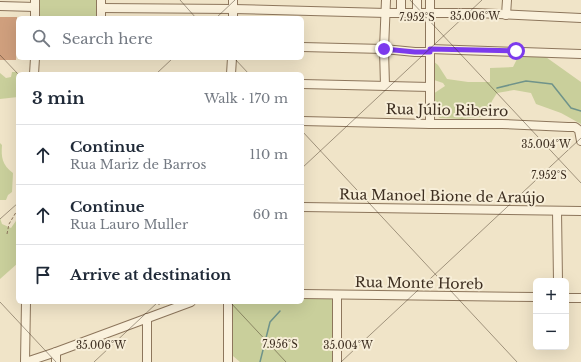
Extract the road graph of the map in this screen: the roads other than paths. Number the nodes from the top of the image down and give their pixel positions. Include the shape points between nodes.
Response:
1 (233, 0) edge
2 (386, 0) edge
3 (401, 0) edge
4 (417, 0) edge
5 (430, 0) edge
6 (507, 0) edge
7 (35, 3) edge
8 (101, 4) edge
9 (0, 6) edge
10 (233, 9) junction
11 (386, 13) junction
12 (401, 13) junction
13 (417, 13) junction
14 (430, 13) junction
15 (506, 15) junction
16 (35, 16) edge
17 (101, 16) edge
18 (233, 16) edge
19 (581, 18) edge
20 (304, 47) edge
21 (384, 49) junction
22 (430, 50) junction
23 (581, 54) edge
24 (35, 60) edge
25 (232, 60) edge
26 (34, 72) edge
27 (231, 72) edge
28 (304, 84) edge
29 (385, 86) junction
30 (430, 88) junction
31 (304, 120) edge
32 (430, 124) junction
33 (581, 141) edge
34 (304, 207) edge
35 (557, 210) junction
36 (581, 211) edge
37 (558, 278) edge
38 (304, 294) edge
39 (336, 294) junction
40 (533, 298) edge
41 (569, 298) edge
42 (581, 298) edge
43 (26, 304) edge
44 (178, 304) edge
45 (228, 304) edge
46 (147, 318) junction
47 (56, 352) junction
48 (26, 362) edge
49 (56, 362) edge
50 (146, 362) edge
51 (228, 362) edge
52 (337, 362) edge

1 - 10 street
2 - 11 street
3 - 12 street
4 - 13 street
5 - 14 street
6 - 15 street
7 - 9 street
7 - 16 street
8 - 10 street
8 - 17 street
10 - 11 street
10 - 18 street
11 - 12 street
11 - 21 street
12 - 13 street
13 - 14 street
14 - 15 street
14 - 22 street
15 - 19 street
20 - 21 street
21 - 22 street via 415,52
21 - 29 street
22 - 23 street
22 - 30 street
24 - 26 street
25 - 27 street
28 - 29 street
29 - 30 street
30 - 32 street
31 - 32 street, Rua Júlio Ribeiro
32 - 33 street, Rua Júlio Ribeiro via 575,127 579,130
34 - 35 street, Rua Manoel Bione de Araújo
35 - 36 street, Rua Manoel Bione de Araújo
35 - 37 street
38 - 39 street, Rua Monte Horeb
39 - 40 street, Rua Monte Horeb
39 - 52 street
41 - 42 street
43 - 48 street
44 - 46 street
45 - 51 street
46 - 47 street
46 - 50 street
47 - 48 street
47 - 49 street

